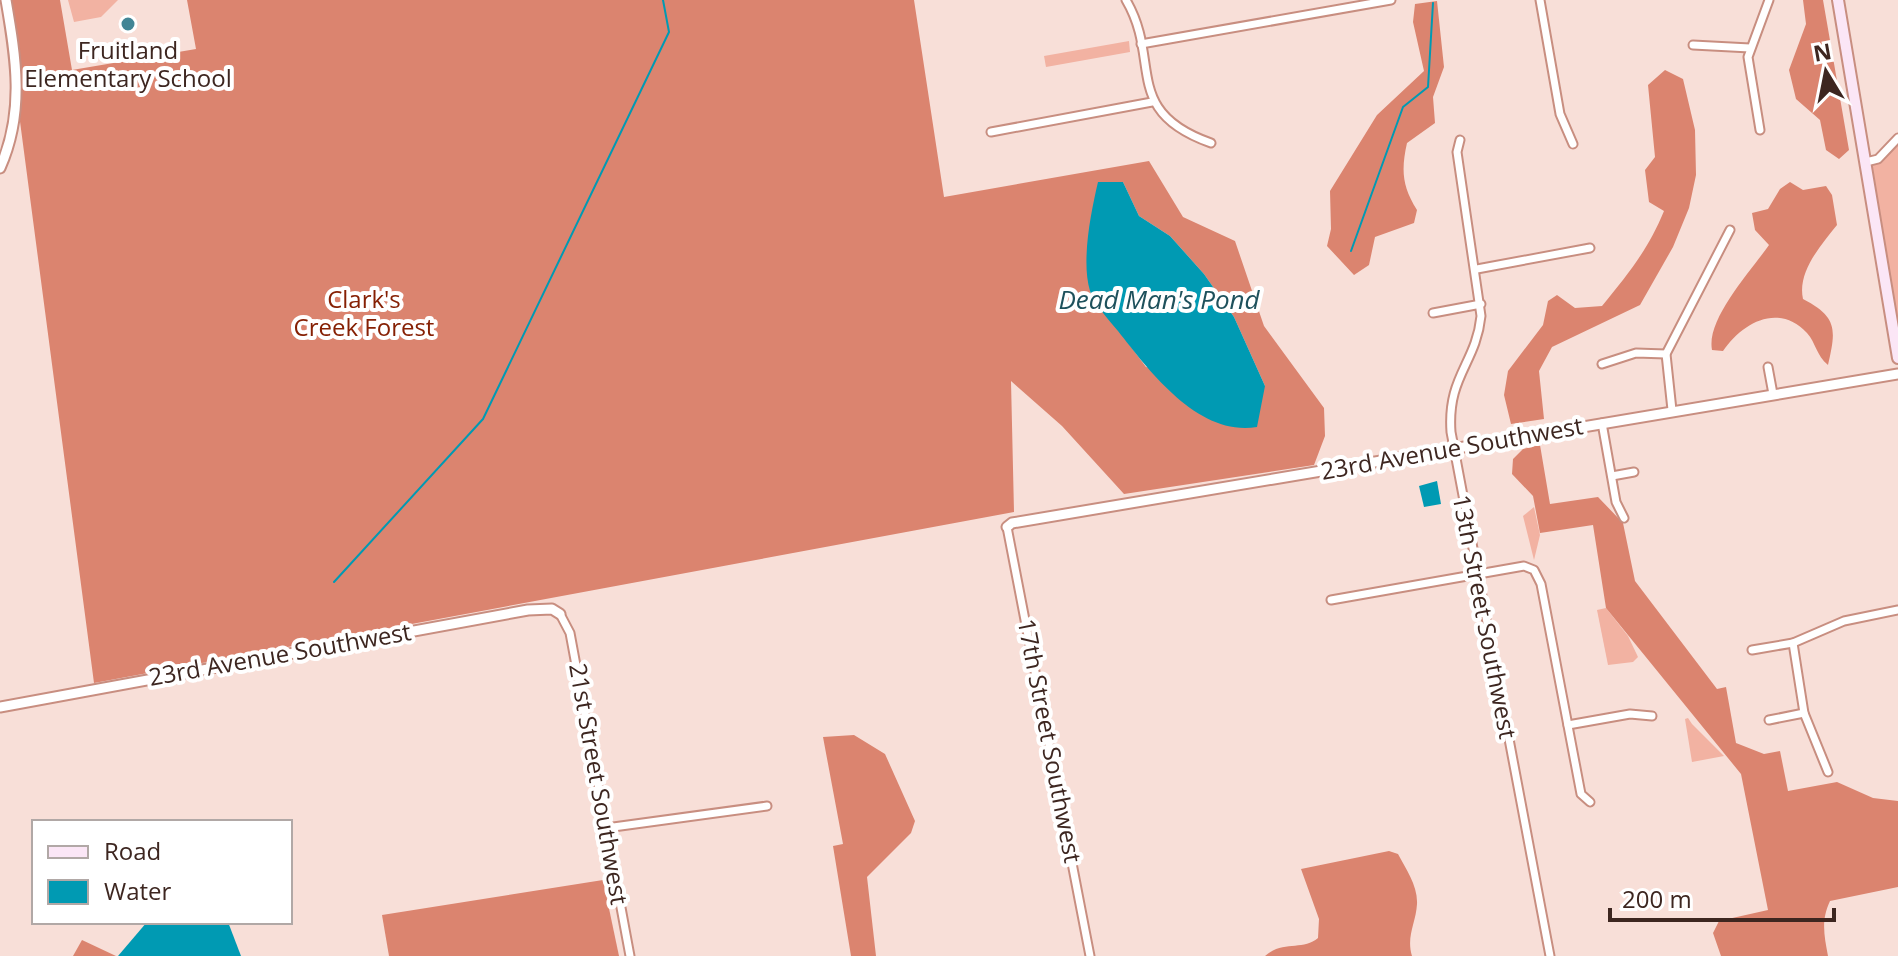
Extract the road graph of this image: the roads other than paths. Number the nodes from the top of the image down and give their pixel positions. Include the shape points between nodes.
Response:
1 (6, 0) edge
2 (1126, 0) edge
3 (1391, 0) edge
4 (1540, 0) edge
5 (1769, 0) edge
6 (1838, 0) edge
7 (1141, 44) junction
8 (1693, 45) dead end
9 (1750, 48) junction
10 (1152, 102) junction
11 (1760, 130) dead end
12 (991, 132) dead end
13 (1898, 138) edge
14 (1460, 140) dead end
15 (1211, 143) dead end
16 (1573, 144) dead end
17 (1866, 162) junction
18 (0, 168) edge
19 (1730, 230) dead end
20 (1590, 248) dead end
21 (1477, 269) junction
22 (1481, 304) junction
23 (1433, 313) dead end
24 (1666, 354) junction
25 (1898, 358) edge
26 (1602, 364) dead end
27 (1768, 367) dead end
28 (1898, 374) edge
29 (1773, 394) junction
30 (1672, 410) junction
31 (1602, 423) junction
32 (1453, 450) junction
33 (1634, 472) dead end
34 (1612, 476) junction
35 (1624, 518) dead end
36 (1007, 527) joint
37 (1477, 575) junction
38 (1331, 600) dead end
39 (1898, 610) edge
40 (560, 614) joint
41 (1793, 643) junction
42 (1752, 650) dead end
43 (0, 707) edge
44 (1804, 713) junction
45 (1652, 716) dead end
46 (1769, 720) dead end
47 (1568, 725) junction
48 (1828, 772) dead end
49 (1590, 802) dead end
50 (767, 806) dead end
51 (606, 828) junction
52 (630, 956) edge
53 (1090, 956) edge
54 (1550, 956) edge

1 - 18 street via 18,88 13,131
2 - 7 street
3 - 7 street
4 - 16 street via 1560,114
5 - 9 street
6 - 17 main road
7 - 10 street
8 - 9 street
9 - 11 street via 1748,68
10 - 12 street
10 - 15 street via 1183,130
13 - 17 street via 1878,159
14 - 21 street, 13th Street Southwest via 1459,164
17 - 25 main road
19 - 24 street
20 - 21 street
21 - 22 street, 13th Street Southwest
22 - 23 street
22 - 32 street, 13th Street Southwest via 1478,338 1450,400
24 - 26 street via 1636,353
24 - 30 street
27 - 29 street
28 - 29 street, 23rd Avenue Southwest
29 - 30 street, 23rd Avenue Southwest
30 - 31 street, 23rd Avenue Southwest
31 - 32 street, 23rd Avenue Southwest
31 - 34 street
32 - 36 street, 23rd Avenue Southwest
32 - 37 street, 13th Street Southwest
33 - 34 street
34 - 35 street
36 - 53 street, 17th Street Southwest
37 - 38 street
37 - 47 street via 1524,566 1538,573
37 - 54 street, 13th Street Southwest
39 - 41 street via 1844,621
40 - 43 street, 23rd Avenue Southwest via 528,610
40 - 51 street, 21st Street Southwest via 570,633
41 - 42 street
41 - 44 street
44 - 46 street
44 - 48 street
45 - 47 street via 1630,714
47 - 49 street via 1581,794
50 - 51 street
51 - 52 street, 21st Street Southwest

